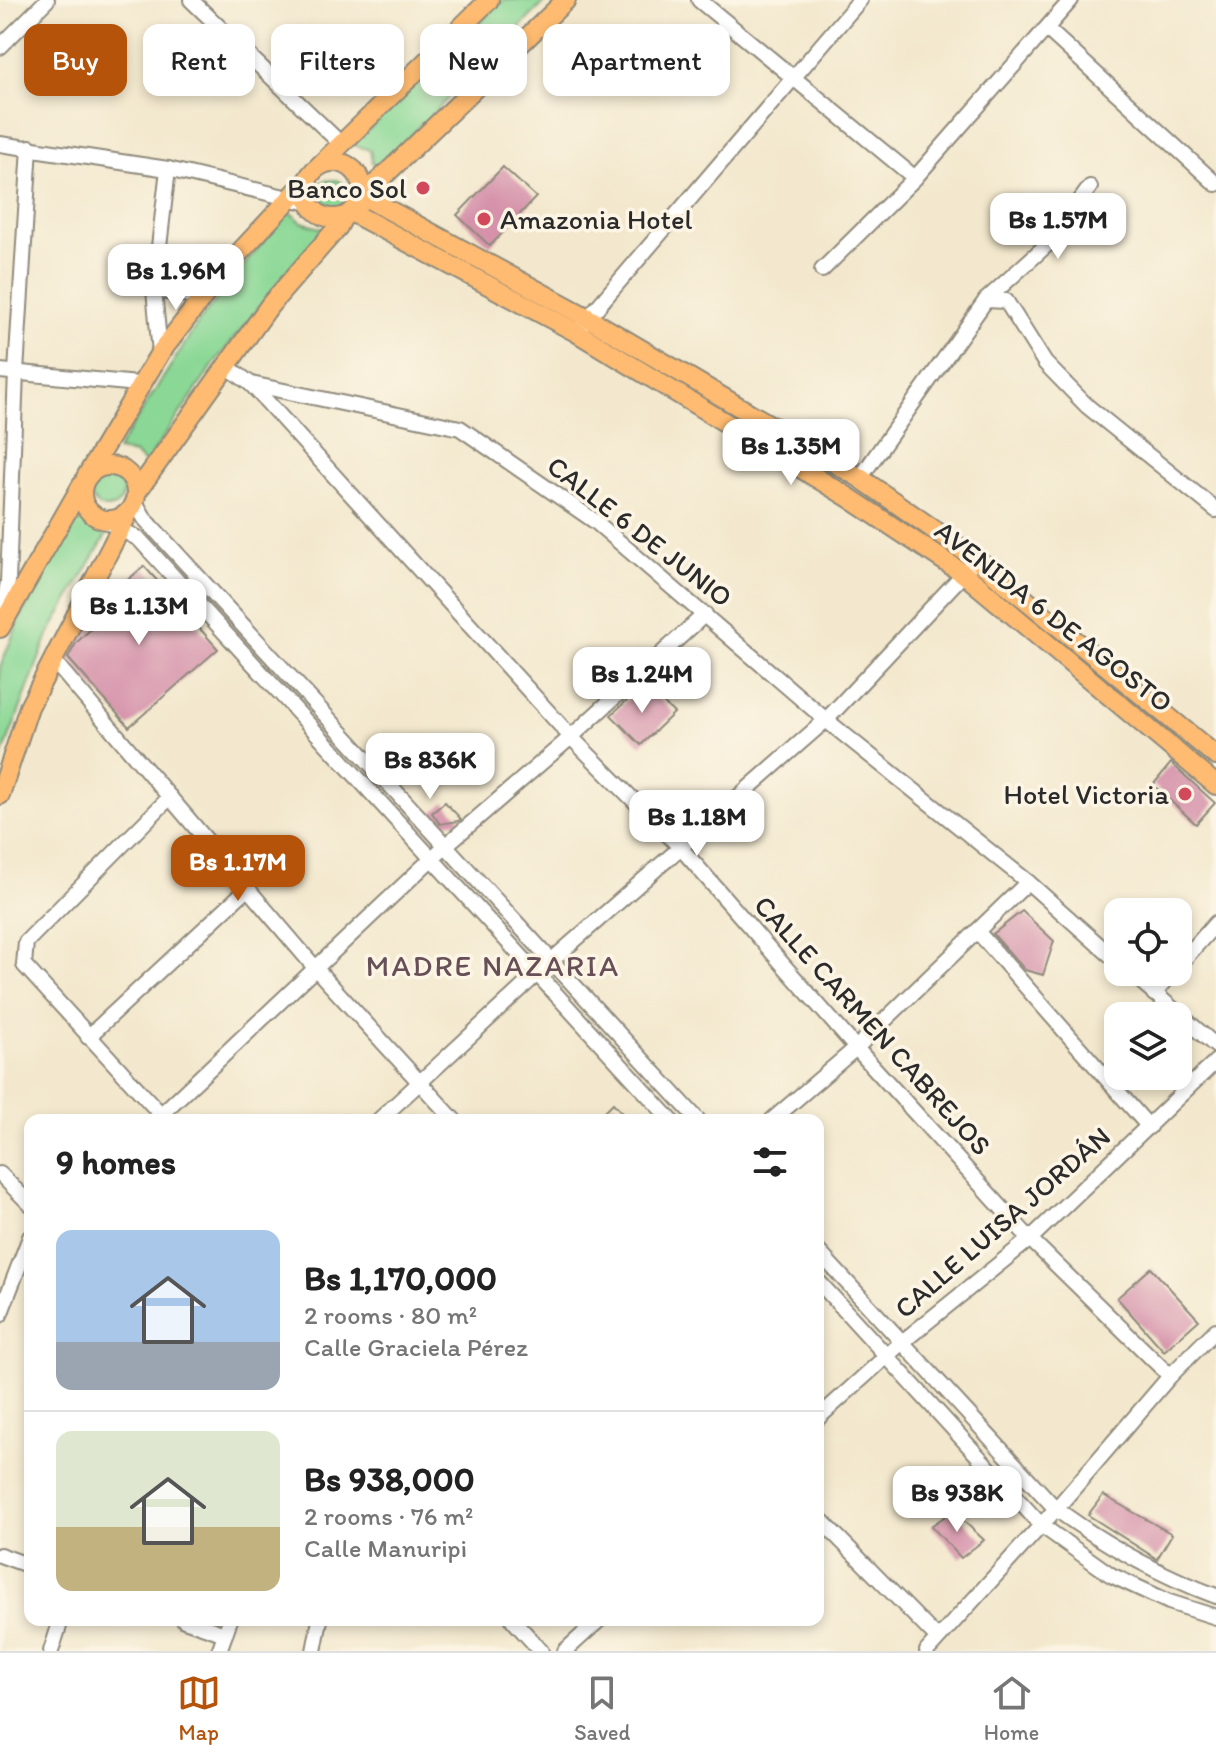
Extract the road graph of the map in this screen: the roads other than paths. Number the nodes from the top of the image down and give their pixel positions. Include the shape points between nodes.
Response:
1 (47, 0) edge
2 (191, 0) edge
3 (489, 0) edge
4 (566, 0) edge
5 (699, 0) edge
6 (860, 0) edge
7 (1071, 0) edge
8 (1047, 29) junction
9 (0, 47) edge
10 (793, 76) junction
11 (339, 142) junction
12 (0, 144) edge
13 (30, 147) junction
14 (346, 164) junction
15 (168, 169) junction
16 (313, 172) junction
17 (915, 178) junction
18 (1216, 184) edge
19 (1090, 187) dead end
20 (363, 196) junction
21 (290, 197) junction
22 (309, 203) junction
23 (347, 214) junction
24 (822, 270) dead end
25 (154, 290) junction
26 (203, 297) junction
27 (986, 300) junction
28 (582, 325) junction
29 (160, 353) junction
30 (225, 365) junction
31 (0, 371) edge
32 (16, 372) junction
33 (138, 384) junction
34 (251, 384) junction
35 (860, 478) junction
36 (84, 481) junction
37 (134, 502) junction
38 (1216, 510) edge
39 (112, 524) junction
40 (976, 559) junction
41 (964, 574) junction
42 (705, 614) junction
43 (0, 626) edge
44 (52, 659) junction
45 (826, 720) junction
46 (571, 737) junction
47 (1216, 756) edge
48 (1216, 785) edge
49 (0, 795) edge
50 (170, 797) junction
51 (445, 846) junction
52 (680, 847) junction
53 (432, 859) junction
54 (1028, 882) junction
55 (249, 887) junction
56 (1216, 923) edge
57 (977, 931) junction
58 (1104, 950) edge
59 (1192, 950) edge
60 (551, 961) junction
61 (317, 970) junction
62 (537, 974) junction
63 (1145, 986) edge
64 (1161, 986) edge
65 (1154, 994) junction
66 (88, 1037) junction
67 (1216, 1046) edge
68 (856, 1048) junction
69 (1216, 1061) edge
70 (420, 1082) junction
71 (157, 1114) edge
72 (165, 1114) edge
73 (385, 1114) edge
74 (449, 1114) edge
75 (665, 1114) edge
76 (692, 1114) edge
77 (779, 1114) edge
78 (1149, 1127) junction
79 (0, 1174) edge
80 (24, 1198) edge
81 (1030, 1239) junction
82 (24, 1253) edge
83 (824, 1258) edge
84 (824, 1288) edge
85 (0, 1315) edge
86 (1216, 1330) edge
87 (901, 1343) junction
88 (887, 1356) junction
89 (1170, 1376) junction
90 (824, 1413) edge
91 (1056, 1509) junction
92 (824, 1523) edge
93 (1041, 1525) junction
94 (0, 1555) edge
95 (24, 1564) edge
96 (1216, 1596) edge
97 (1216, 1617) edge
98 (59, 1626) edge
99 (319, 1626) edge
100 (518, 1626) edge
101 (592, 1626) edge
102 (227, 1627) edge
103 (936, 1637) junction
104 (51, 1651) edge
105 (219, 1651) edge
106 (314, 1651) edge
107 (541, 1651) edge
108 (565, 1651) edge
109 (927, 1651) edge

1 - 9 street
2 - 11 street
3 - 11 main road
4 - 20 main road
5 - 10 street
6 - 10 street
7 - 8 street
8 - 17 street
8 - 18 street
10 - 17 street
10 - 28 street
11 - 14 main road
11 - 16 main road
12 - 13 street
13 - 15 street
13 - 32 street
14 - 16 main road via 332,161
14 - 20 main road via 361,179
15 - 21 street
15 - 25 street
16 - 21 main road
16 - 22 main road via 306,191
17 - 24 street
19 - 27 street via 1051,241
20 - 23 main road
20 - 28 main road, AVENIDA 6 DE AGOSTO
21 - 22 street
21 - 26 main road
22 - 23 main road via 327,217
23 - 28 main road, AVENIDA 6 DE AGOSTO
23 - 30 main road
25 - 26 street
25 - 29 street
26 - 29 main road
27 - 35 street
27 - 38 street via 1006,301 1045,363 1087,406
28 - 35 main road, AVENIDA 6 DE AGOSTO
28 - 41 main road, AVENIDA 6 DE AGOSTO
29 - 33 main road
30 - 34 street, CALLE 6 DE JUNIO
30 - 37 main road
31 - 32 street
32 - 33 street
32 - 43 street via 8,582
33 - 36 main road
34 - 42 street, CALLE 6 DE JUNIO via 460,428 596,522
34 - 46 street, CALLE CARMEN CABREJOS
35 - 40 main road, AVENIDA 6 DE AGOSTO
36 - 37 main road via 98,467 115,466 130,475
36 - 39 main road via 88,511
36 - 43 main road
37 - 39 main road
37 - 51 street
39 - 44 main road
39 - 53 street via 139,539
40 - 41 street
40 - 47 main road, AVENIDA 6 DE AGOSTO
41 - 45 street
41 - 48 main road, AVENIDA 6 DE AGOSTO
42 - 45 street, CALLE 6 DE JUNIO
42 - 46 street
44 - 49 main road via 29,707
44 - 50 street
45 - 52 street
45 - 54 street, CALLE 6 DE JUNIO
46 - 51 street
46 - 52 street, CALLE CARMEN CABREJOS
50 - 55 street
50 - 66 street via 26,942 24,965
51 - 53 street
51 - 60 street
52 - 60 street
52 - 68 street, CALLE CARMEN CABREJOS
53 - 61 street
53 - 62 street
54 - 57 street
54 - 58 street, CALLE 6 DE JUNIO
55 - 61 street
55 - 66 street
56 - 59 street
57 - 68 street
57 - 78 street
60 - 62 street
60 - 76 street
61 - 70 street
61 - 72 street
62 - 70 street
62 - 75 street
63 - 65 street
64 - 65 street
65 - 67 street
66 - 71 street
68 - 77 street
68 - 81 street, CALLE CARMEN CABREJOS
69 - 78 street, CALLE LUISA JORDÁN
70 - 73 street
70 - 74 street
78 - 81 street, CALLE LUISA JORDÁN
79 - 80 street
81 - 87 street, CALLE LUISA JORDÁN
81 - 89 street, CALLE CARMEN CABREJOS
82 - 85 street
83 - 87 street
84 - 88 street
86 - 89 street
87 - 88 street, CALLE LUISA JORDÁN
87 - 91 street
88 - 90 street, CALLE LUISA JORDÁN
88 - 93 street
89 - 91 street
91 - 93 street
91 - 96 street via 1101,1542 1166,1578
92 - 103 street
93 - 97 street via 1111,1575
93 - 103 street
94 - 95 street
98 - 104 street
99 - 106 street
100 - 107 street
101 - 108 street
102 - 105 street
103 - 109 street

